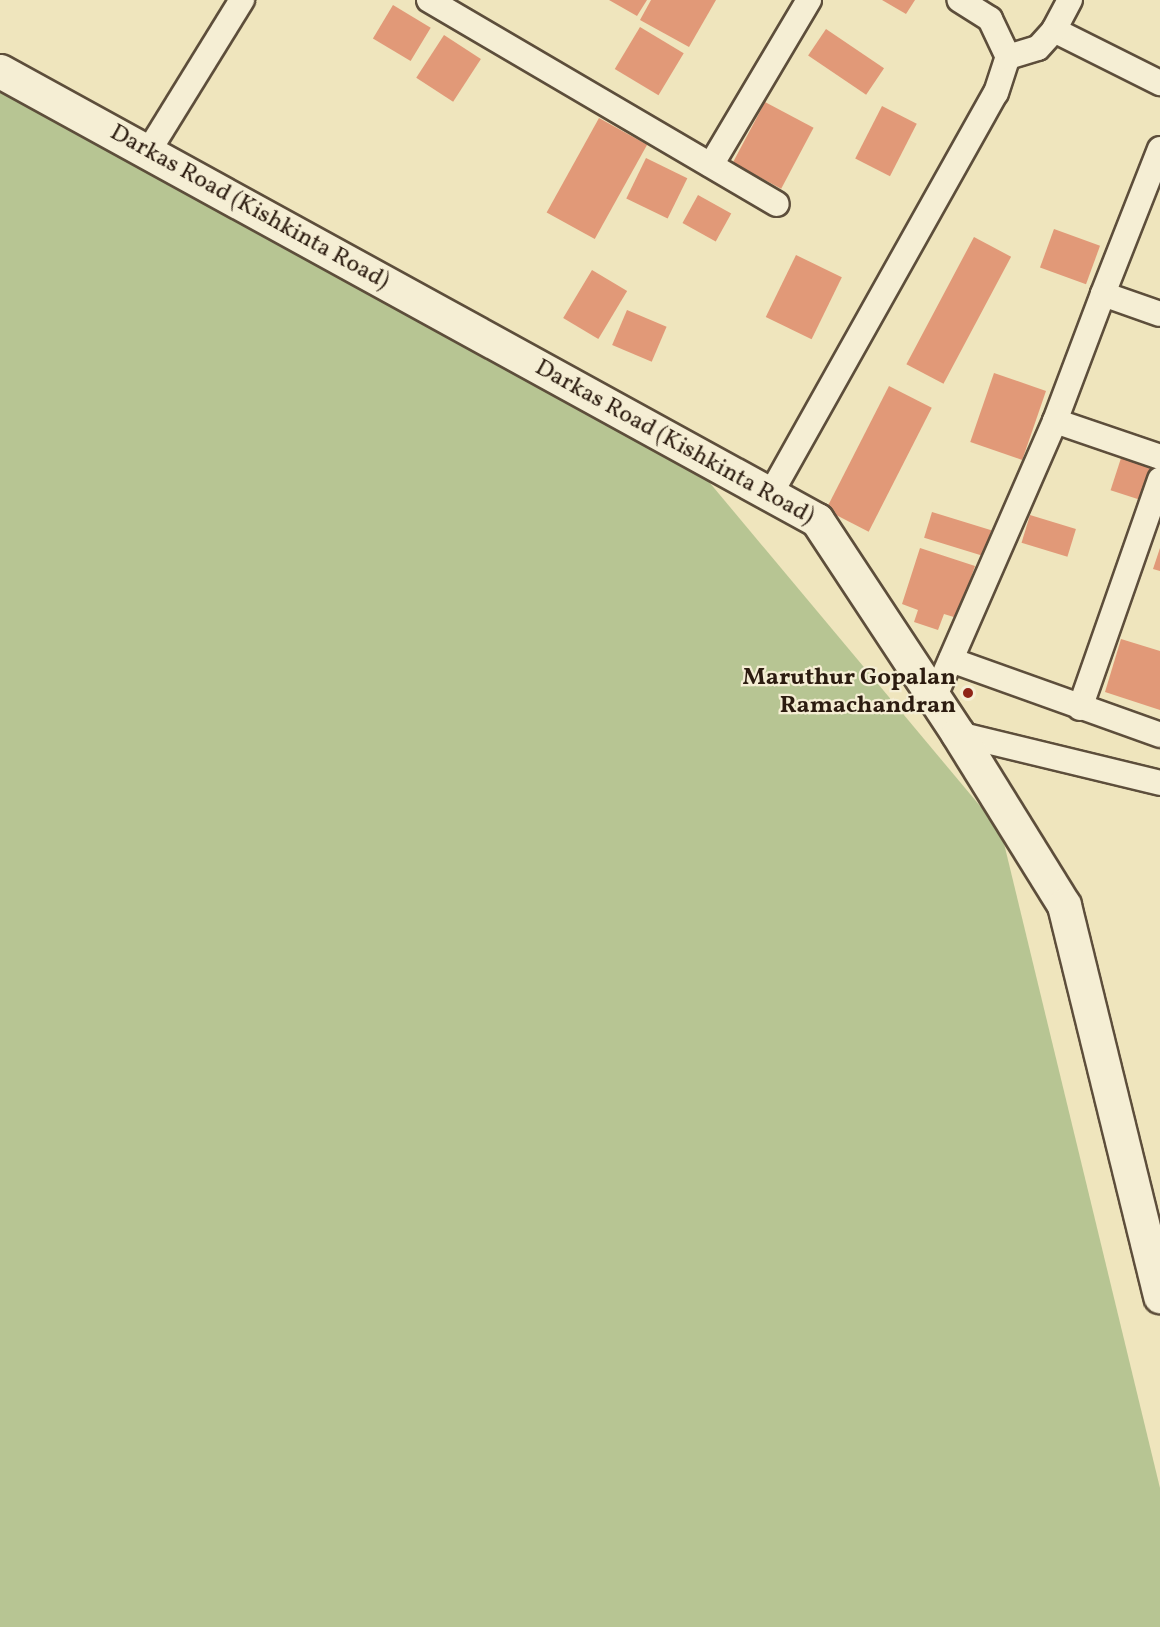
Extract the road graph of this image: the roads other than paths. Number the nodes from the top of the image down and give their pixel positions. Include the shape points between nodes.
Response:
1 (242, 0) edge
2 (429, 0) edge
3 (808, 0) edge
4 (959, 0) edge
5 (1070, 0) edge
6 (1054, 30) junction
7 (1008, 57) junction
8 (0, 71) edge
9 (1160, 83) edge
10 (1160, 148) edge
11 (148, 152) junction
12 (711, 165) junction
13 (1154, 181) edge
14 (777, 204) dead end
15 (1103, 294) junction
16 (1160, 314) edge
17 (1055, 421) junction
18 (1160, 457) edge
19 (1160, 480) edge
20 (770, 495) junction
21 (951, 660) junction
22 (934, 698) junction
23 (1080, 708) junction
24 (958, 734) junction
25 (1160, 735) edge
26 (1160, 783) edge
27 (1150, 1213) edge
28 (1160, 1296) edge

1 - 11 street
2 - 12 street
3 - 12 street
4 - 7 street via 990,19
5 - 6 street
6 - 7 street via 1038,48
6 - 9 street
7 - 20 street via 996,93
8 - 11 main road, Darkas Road (Kishkinta Road)
10 - 13 street
11 - 20 main road, Darkas Road (Kishkinta Road)
12 - 14 street
13 - 15 street
15 - 16 street
15 - 17 street
17 - 18 street
17 - 21 street
19 - 23 street
20 - 22 main road, Darkas Road (Kishkinta Road) via 817,520
21 - 22 street
21 - 23 street
22 - 24 main road, Darkas Road (Kishkinta Road)
23 - 25 street
24 - 26 street
24 - 27 main road, Darkas Road (Kishkinta Road) via 1064,905
27 - 28 main road, Darkas Road (Kishkinta Road)

